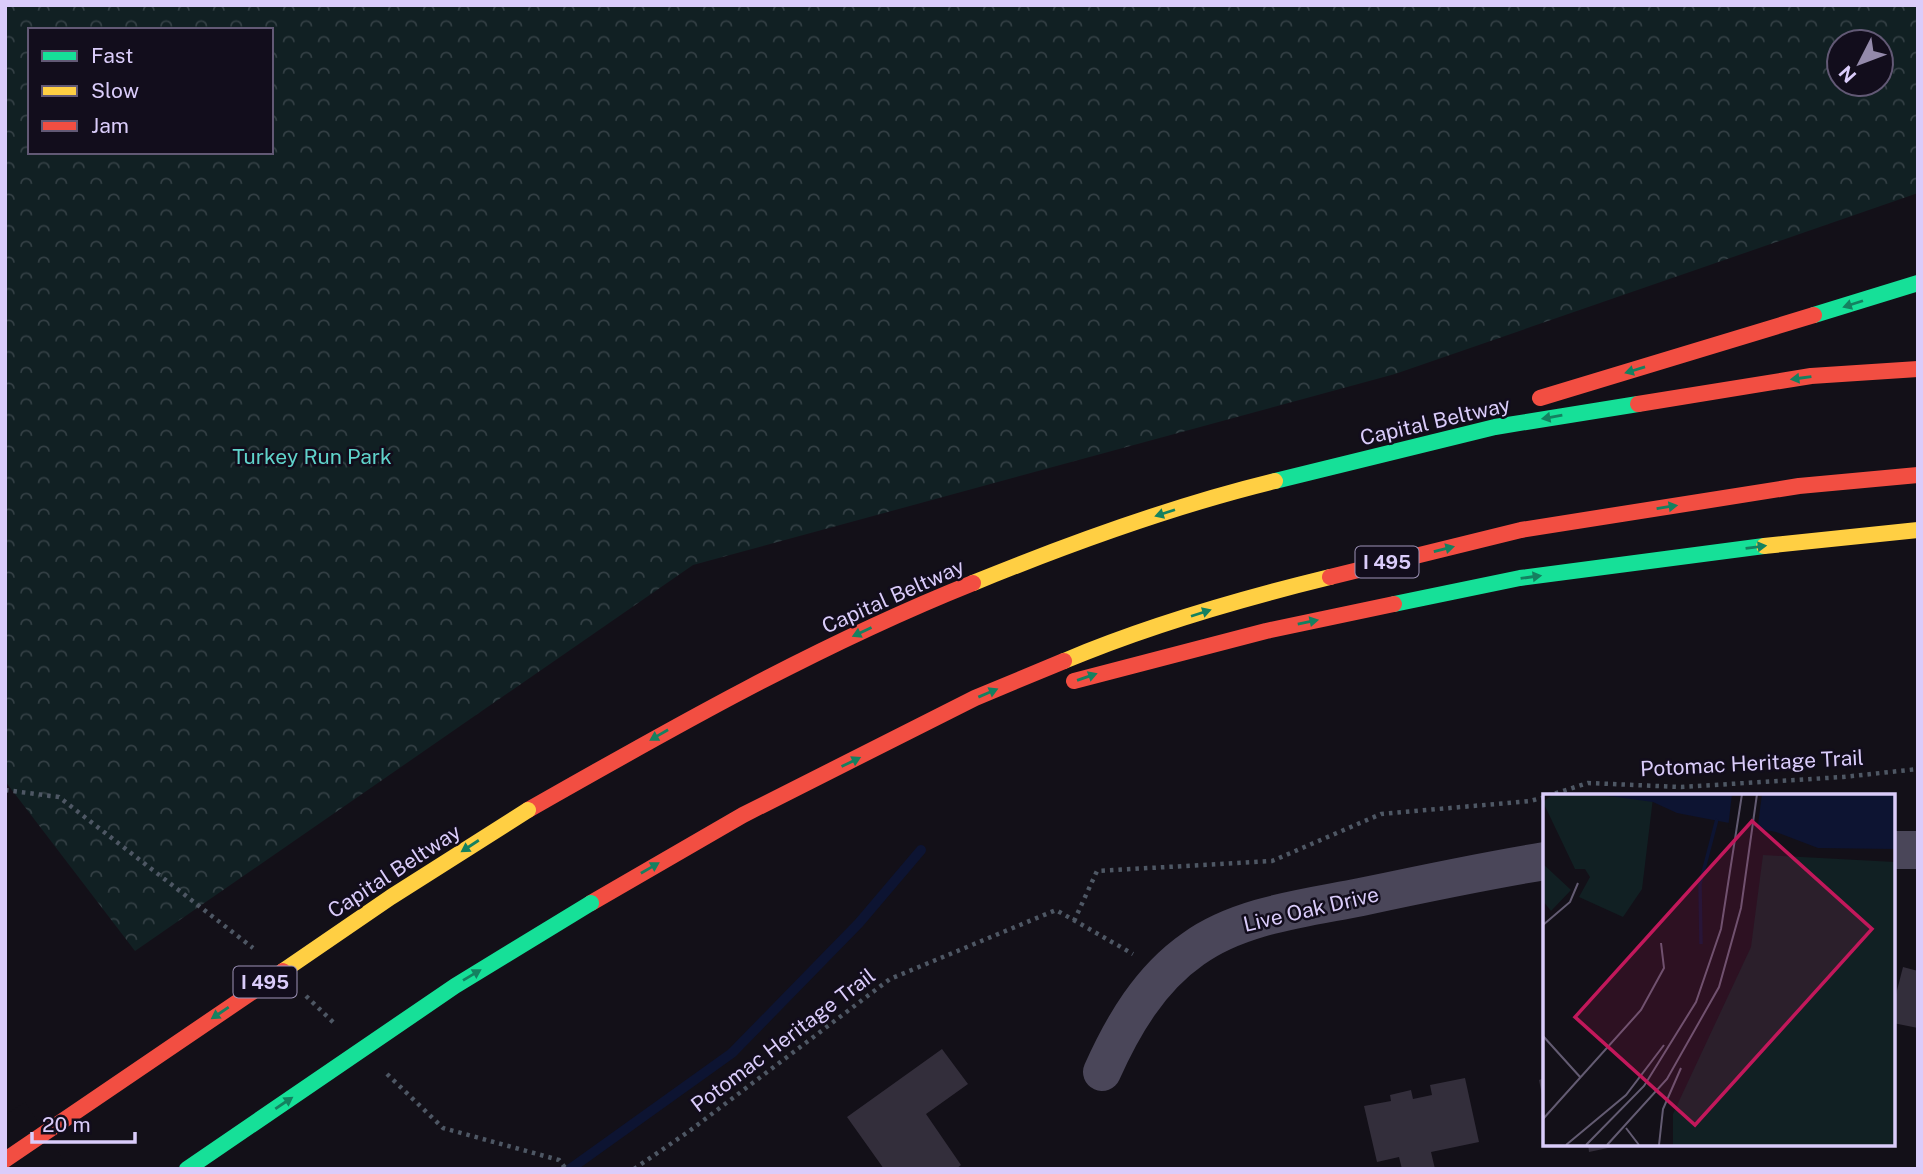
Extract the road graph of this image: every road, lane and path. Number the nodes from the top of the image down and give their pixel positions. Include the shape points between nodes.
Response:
1 (1918, 283) edge
2 (1918, 369) edge
3 (1918, 475) edge
4 (1230, 492) junction
5 (1918, 530) edge
6 (1060, 686) dead end
7 (984, 712) dead end
8 (883, 746) junction
9 (1918, 769) edge
10 (1552, 794) edge
11 (1543, 797) edge
12 (1895, 850) edge
13 (1918, 850) edge
14 (1543, 861) edge
15 (1074, 921) junction
16 (1166, 972) junction
17 (1102, 1072) dead end
18 (5, 1160) edge
19 (559, 1160) dead end
20 (187, 1169) edge
21 (566, 1169) edge
22 (634, 1169) edge

1 -> 4 highway
2 -> 4 highway, Capital Beltway / I 495 via 1811,376 1495,427
8 -> 3 highway, I 495 via 975,698 1091,649 1253,596 1521,530 1799,486
4 -> 18 highway, Capital Beltway / I 495, bridge via 1062,547 932,599 686,719 527,810 391,897
6 -> 5 highway via 1265,631 1520,579
7 - 8 highway
20 -> 8 highway, I 495, bridge via 455,986 591,902 743,815
9 - 10 path, Potomac Heritage Trail via 1681,787 1588,783
11 - 15 path, Potomac Heritage Trail via 1530,802 1381,814 1272,861 1097,871
12 - 13 street
14 - 16 street, Live Oak Drive via 1280,913 1226,930 1194,948
15 - 16 path, Potomac Heritage Trail
15 - 22 path, Potomac Heritage Trail via 1056,910 890,979
16 - 17 street, Live Oak Drive via 1116,1040
19 - 21 path

